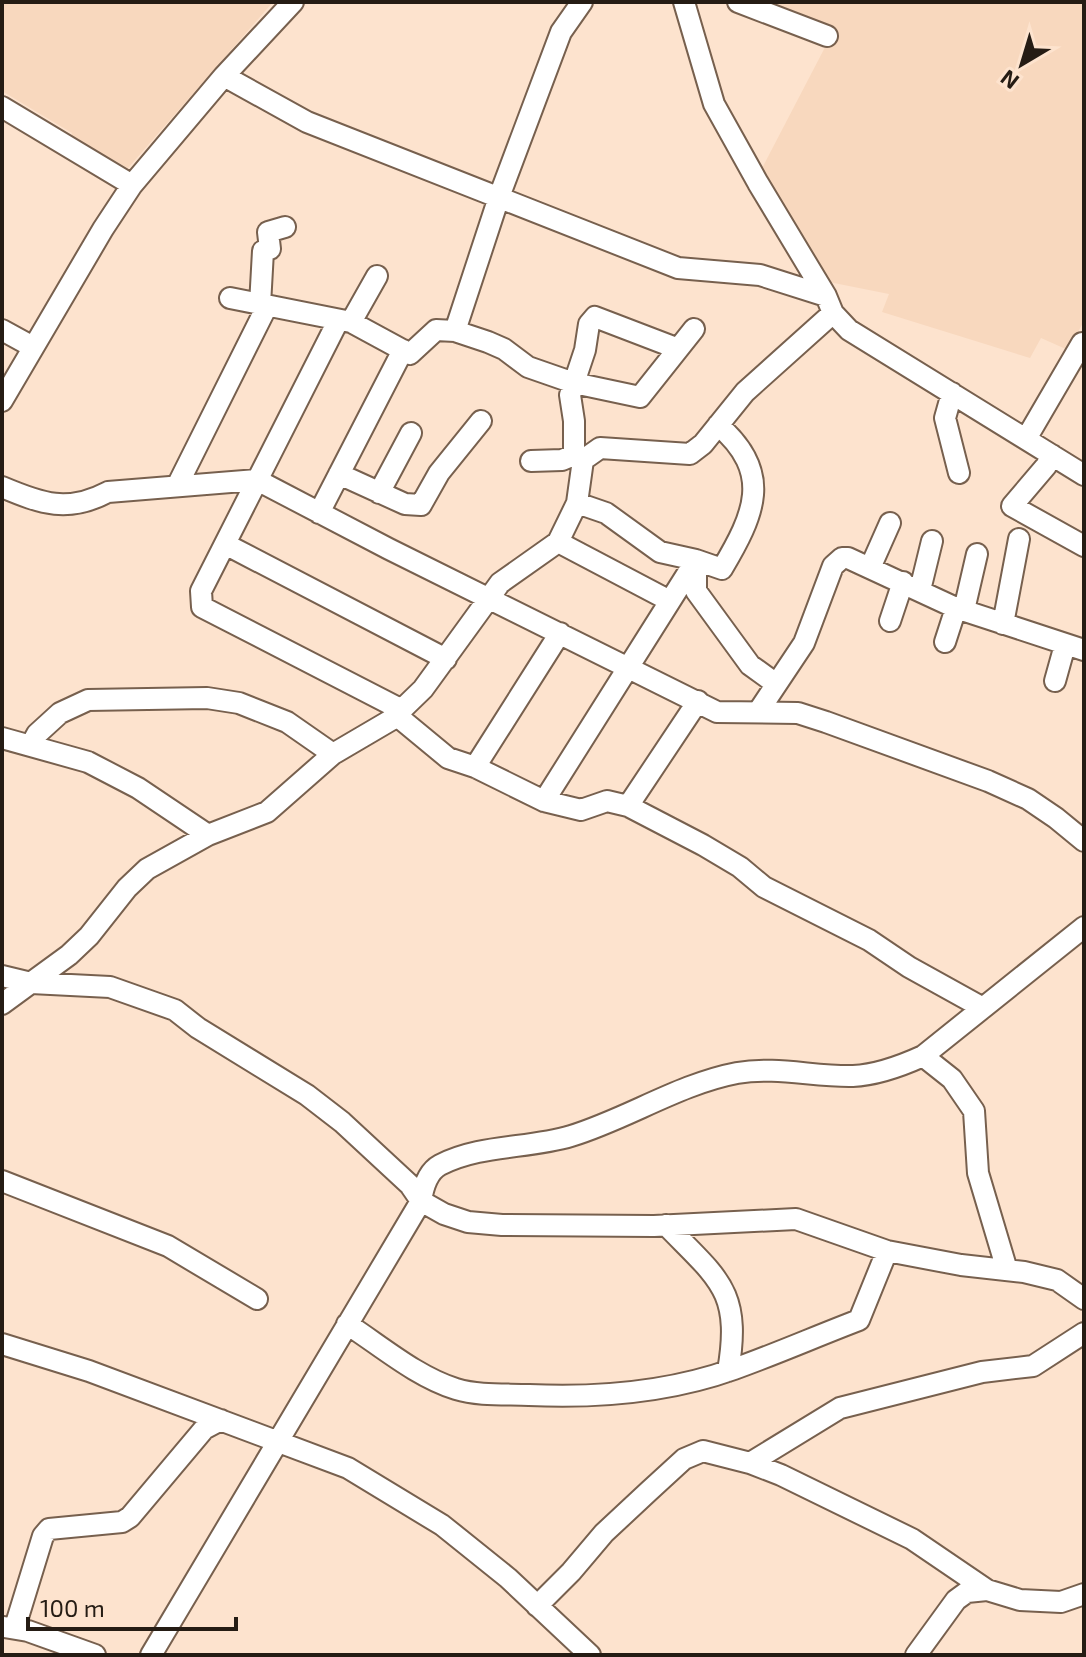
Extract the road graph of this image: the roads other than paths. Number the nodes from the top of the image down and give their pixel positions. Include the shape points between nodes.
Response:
1 (293, 2) edge
2 (582, 2) edge
3 (684, 2) edge
4 (738, 2) edge
5 (827, 36) dead end
6 (224, 76) junction
7 (2, 107) edge
8 (132, 185) junction
9 (499, 197) junction
10 (285, 227) dead end
11 (377, 276) dead end
12 (230, 298) dead end
13 (830, 304) junction
14 (264, 305) junction
15 (345, 322) junction
16 (694, 329) dead end
17 (2, 330) edge
18 (455, 331) junction
19 (1084, 344) edge
20 (33, 347) junction
21 (676, 348) junction
22 (403, 350) junction
23 (574, 383) junction
24 (952, 393) junction
25 (2, 401) edge
26 (481, 421) dead end
27 (718, 425) junction
28 (411, 433) dead end
29 (1026, 439) junction
30 (1052, 455) junction
31 (579, 457) junction
32 (531, 461) dead end
33 (959, 473) dead end
34 (339, 474) junction
35 (1084, 475) edge
36 (257, 480) junction
37 (177, 486) junction
38 (2, 487) edge
39 (379, 493) junction
40 (577, 503) junction
41 (319, 513) junction
42 (890, 523) dead end
43 (1019, 539) dead end
44 (932, 541) dead end
45 (558, 542) junction
46 (225, 544) junction
47 (1084, 546) edge
48 (977, 554) dead end
49 (696, 560) junction
50 (870, 568) junction
51 (912, 586) junction
52 (491, 599) junction
53 (670, 601) junction
54 (960, 609) junction
55 (890, 621) dead end
56 (1003, 624) junction
57 (560, 633) junction
58 (945, 642) dead end
59 (1074, 648) edge
60 (446, 659) junction
61 (629, 667) junction
62 (1055, 681) dead end
63 (775, 683) junction
64 (698, 701) junction
65 (399, 712) junction
66 (758, 712) junction
67 (2, 738) edge
68 (31, 745) junction
69 (333, 754) junction
70 (475, 767) junction
71 (544, 801) junction
72 (628, 806) junction
73 (208, 835) junction
74 (1084, 841) edge
75 (1084, 927) edge
76 (2, 976) edge
77 (31, 983) junction
78 (2, 1004) edge
79 (983, 1008) junction
80 (923, 1056) junction
81 (2, 1181) edge
82 (421, 1201) junction
83 (666, 1225) junction
84 (887, 1251) junction
85 (1007, 1270) junction
86 (257, 1299) dead end
87 (1084, 1299) edge
88 (347, 1324) junction
89 (1084, 1333) edge
90 (2, 1344) edge
91 (728, 1371) junction
92 (221, 1420) junction
93 (276, 1442) junction
94 (750, 1463) junction
95 (987, 1590) junction
96 (1084, 1594) edge
97 (537, 1606) junction
98 (8, 1627) edge
99 (95, 1655) edge
100 (151, 1655) edge
101 (590, 1655) edge
102 (916, 1655) edge

1 - 6 street
2 - 9 street via 561,32
3 - 13 street via 714,104
4 - 5 street
6 - 8 street
6 - 9 street via 307,122
7 - 8 street
8 - 20 street
9 - 13 street via 678,268 760,275
9 - 18 street
10 - 14 street via 268,232
11 - 15 street
12 - 14 street
13 - 24 street via 849,330
13 - 27 street
14 - 15 street
14 - 37 street
15 - 22 street
15 - 36 street
16 - 21 street
17 - 20 street
18 - 22 street via 436,330 410,354
18 - 23 street
19 - 29 street
20 - 25 street
21 - 23 street via 640,397
21 - 23 street via 595,317
22 - 34 street
23 - 31 street via 570,395
24 - 29 street
24 - 33 street via 945,418
26 - 39 street via 421,505
27 - 31 street via 690,454 600,448
27 - 49 street via 741,448 755,497 722,569
28 - 39 street
29 - 30 street
30 - 35 street
30 - 47 street via 1012,506
31 - 32 street
31 - 40 street
34 - 39 street
34 - 41 street
36 - 37 street
36 - 41 street
36 - 46 street
37 - 38 street via 108,492 89,502 54,505
40 - 45 street
40 - 49 street via 606,513 660,552
41 - 52 street
42 - 50 street
43 - 56 street
44 - 51 street
45 - 52 street via 500,583
45 - 53 street
46 - 60 street
46 - 65 street via 201,591 202,607
48 - 54 street
49 - 53 street
49 - 63 street via 696,591 750,665
50 - 51 street
50 - 63 street via 848,558 837,561 804,643
51 - 54 street
51 - 55 street
52 - 57 street
52 - 60 street
53 - 61 street
54 - 56 street
54 - 58 street
56 - 59 street
57 - 61 street
57 - 70 street
59 - 62 street
60 - 65 street
61 - 64 street
61 - 71 street
63 - 66 street
64 - 66 street via 717,712
64 - 72 street
65 - 69 street
65 - 70 street via 448,758
66 - 74 street via 798,713 988,781 1028,799
67 - 68 street
68 - 69 street via 60,713 88,700 207,698 239,703 287,722
68 - 73 street via 113,774
69 - 73 street via 267,812
70 - 71 street
71 - 72 street via 581,810 607,801
72 - 79 street
73 - 77 street via 147,869 89,936
75 - 79 street
76 - 77 street
77 - 78 street
77 - 82 street via 110,987 175,1010 342,1122
79 - 80 street
80 - 82 street via 853,1076 733,1073 571,1136 478,1152 437,1166 424,1184
80 - 85 street via 952,1079 974,1111 978,1173
81 - 86 street via 168,1246
82 - 83 street via 468,1222
82 - 88 street
83 - 84 street via 796,1219
83 - 91 street via 719,1280 728,1300 734,1322
84 - 85 street
84 - 91 street via 859,1320
85 - 87 street via 1057,1280
88 - 91 street via 436,1382 482,1393 608,1394
88 - 93 street
89 - 94 street via 1033,1366 982,1372 840,1408
90 - 92 street
92 - 93 street
92 - 98 street via 204,1429 130,1517 49,1529
93 - 97 street via 348,1468 442,1525
93 - 100 street
94 - 95 street via 912,1539
94 - 97 street via 703,1451 684,1459 604,1533
95 - 96 street via 1020,1600 1061,1602
95 - 102 street via 967,1592 956,1600
97 - 101 street
98 - 99 street

